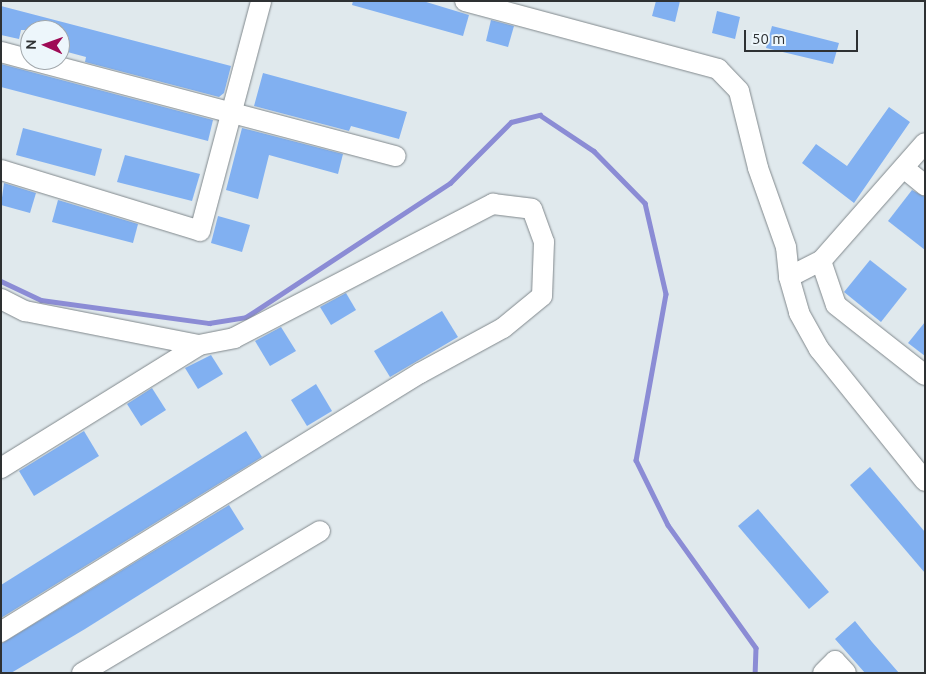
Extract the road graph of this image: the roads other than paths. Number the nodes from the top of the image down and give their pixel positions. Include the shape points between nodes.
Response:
1 (261, 1) edge
2 (465, 1) edge
3 (1, 52) edge
4 (20, 57) edge
5 (69, 70) edge
6 (231, 113) junction
7 (925, 143) edge
8 (396, 156) dead end
9 (905, 169) junction
10 (1, 170) edge
11 (925, 185) edge
12 (821, 262) junction
13 (789, 277) junction
14 (1, 299) edge
15 (199, 345) junction
16 (925, 375) edge
17 (1, 468) edge
18 (925, 481) edge
19 (320, 531) dead end
20 (1, 632) edge
21 (82, 673) edge
22 (823, 673) edge
23 (846, 673) edge

1 - 6 street
2 - 13 street via 718,69 739,91 758,168 786,247
3 - 4 street
5 - 6 street
6 - 8 street
6 - 10 street via 200,231
7 - 9 street
9 - 11 street
9 - 12 street
12 - 13 street
12 - 16 street via 836,305
13 - 18 street via 799,313 819,349
14 - 15 street via 24,311
15 - 17 street
15 - 20 street via 234,338 492,204 532,210 544,242 542,296 503,328 420,373
19 - 21 street
22 - 23 street via 835,661

